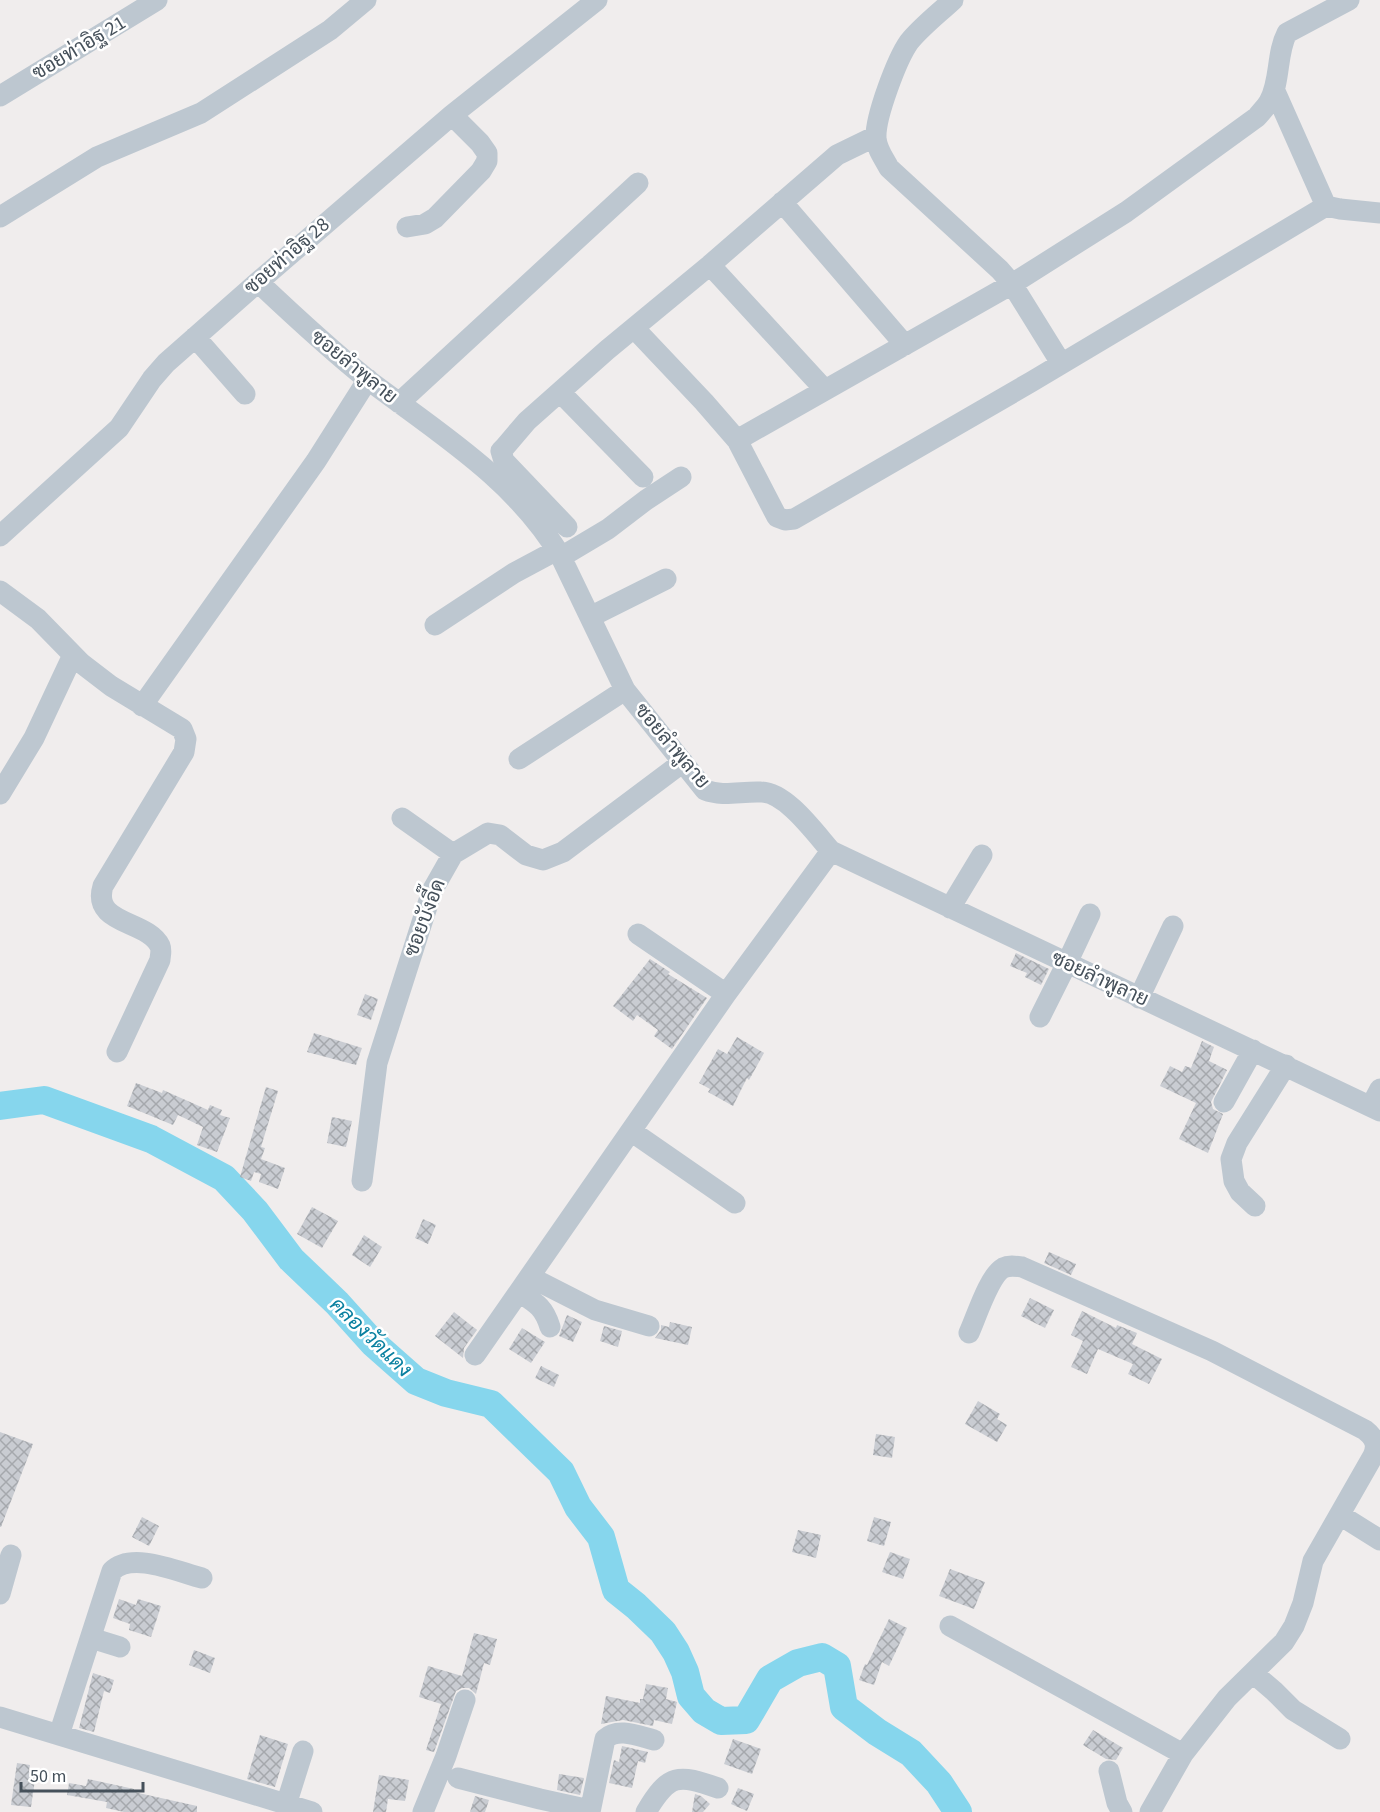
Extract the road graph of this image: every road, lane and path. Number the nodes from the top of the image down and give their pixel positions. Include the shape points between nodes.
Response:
1 (158, 0) edge
2 (366, 0) edge
3 (597, 0) edge
4 (953, 0) edge
5 (1350, 0) edge
6 (1326, 6) edge
7 (1274, 89) junction
8 (0, 96) edge
9 (452, 115) junction
10 (876, 136) junction
11 (638, 183) dead end
12 (782, 202) junction
13 (1326, 206) junction
14 (0, 217) edge
15 (1379, 217) edge
16 (406, 227) dead end
17 (710, 265) junction
18 (258, 282) junction
19 (1012, 284) junction
20 (634, 328) junction
21 (195, 337) junction
22 (905, 345) junction
23 (1061, 363) junction
24 (368, 379) junction
25 (825, 390) junction
26 (560, 392) junction
27 (245, 394) dead end
28 (399, 403) junction
29 (737, 440) junction
30 (643, 477) dead end
31 (681, 477) dead end
32 (567, 527) dead end
33 (0, 536) edge
34 (559, 554) junction
35 (666, 579) dead end
36 (0, 591) edge
37 (590, 617) junction
38 (435, 625) dead end
39 (73, 655) junction
40 (626, 690) junction
41 (142, 706) junction
42 (519, 759) dead end
43 (683, 762) junction
44 (0, 794) edge
45 (402, 818) dead end
46 (831, 851) junction
47 (453, 854) junction
48 (982, 855) dead end
49 (950, 908) junction
50 (1090, 914) dead end
51 (1173, 926) dead end
52 (638, 934) dead end
53 (1067, 963) junction
54 (726, 994) junction
55 (1139, 998) junction
56 (1040, 1017) dead end
57 (1253, 1050) junction
58 (117, 1052) dead end
59 (1286, 1065) junction
60 (1224, 1102) dead end
61 (1377, 1102) edge
62 (631, 1131) junction
63 (362, 1181) dead end
64 (735, 1203) dead end
65 (1255, 1206) dead end
66 (525, 1284) junction
67 (649, 1326) dead end
68 (550, 1327) dead end
69 (969, 1333) dead end
70 (475, 1355) dead end
71 (1340, 1515) junction
72 (1380, 1540) edge
73 (11, 1555) dead end
74 (202, 1578) dead end
75 (0, 1594) edge
76 (950, 1626) dead end
77 (91, 1638) junction
78 (120, 1647) dead end
79 (1252, 1673) junction
80 (465, 1700) dead end
81 (0, 1717) edge
82 (59, 1735) junction
83 (1340, 1739) dead end
84 (654, 1740) dead end
85 (303, 1751) dead end
86 (1183, 1754) junction
87 (1109, 1771) dead end
88 (458, 1778) dead end
89 (718, 1788) dead end
90 (286, 1805) junction
91 (590, 1811) edge
92 (312, 1812) edge
93 (423, 1812) edge
94 (646, 1812) edge
95 (1122, 1812) edge
96 (1150, 1812) edge

1 - 8 street, ซอยท่าอิฐ 21
2 - 14 street via 330,30 201,113 97,157
3 - 9 street, ซอยท่าอิฐ 28
4 - 10 street via 909,42 884,99
5 - 6 street
6 - 7 street via 1287,33
7 - 13 street
7 - 19 street via 1257,117 1126,212
9 - 16 street via 480,143 487,161 435,218
9 - 18 street, ซอยท่าอิฐ 28
10 - 12 street via 837,155
10 - 19 street via 889,168
11 - 28 street
12 - 17 street
12 - 22 street
13 - 15 street
13 - 23 street
17 - 20 street
17 - 25 street
18 - 21 street, ซอยท่าอิฐ 28
18 - 24 street, ซอยลำพูลาย via 318,339
19 - 22 street
19 - 23 street
20 - 26 street
20 - 29 street
21 - 27 street
21 - 33 street, ซอยท่าอิฐ 28 via 152,379 104,444
22 - 25 street
23 - 29 street via 794,519 777,517
24 - 28 street, ซอยลำพูลาย
24 - 41 street via 316,461
25 - 29 street
26 - 30 street
26 - 32 street via 501,451 504,461
28 - 34 street, ซอยลำพูลาย via 510,489
31 - 34 street via 608,529
34 - 37 street, ซอยลำพูลาย
34 - 38 street via 514,573
35 - 37 street
36 - 39 street via 38,619
37 - 40 street, ซอยลำพูลาย
39 - 41 street
39 - 44 street via 33,738
40 - 42 street
40 - 43 street, ซอยลำพูลาย
41 - 58 street via 182,729 186,739 184,752 99,897 104,909 155,940 161,948 160,960
43 - 46 street, ซอยลำพูลาย via 705,790 716,794 775,795
43 - 47 street, ซอยบังอี๊ด via 563,852 543,860 526,855 500,835 488,833
45 - 47 street
46 - 49 street, ซอยลำพูลาย
46 - 54 street
47 - 63 street, ซอยบังอี๊ด via 432,891 377,1063
48 - 49 street
49 - 53 street, ซอยลำพูลาย
50 - 53 street
51 - 55 street
52 - 54 street
53 - 55 street, ซอยลำพูลาย
53 - 56 street
54 - 62 street
55 - 57 street, ซอยลำพูลาย
57 - 59 street, ซอยลำพูลาย
57 - 60 street
59 - 61 street, ซอยลำพูลาย
59 - 65 street via 1231,1159 1240,1192
62 - 64 street
62 - 66 street
66 - 67 street
66 - 68 street via 545,1312
66 - 70 street
69 - 71 street via 993,1278 1012,1266 1039,1274 1212,1351 1371,1435 1376,1449
71 - 72 street
71 - 79 street via 1312,1561 1294,1626 1284,1642
73 - 75 street
74 - 77 street via 142,1562 118,1565 112,1571
76 - 86 street
77 - 78 street
77 - 82 street
79 - 83 street via 1293,1710
79 - 86 street
80 - 93 street
81 - 82 street
82 - 90 street
84 - 91 street via 622,1732 605,1739
85 - 90 street
86 - 96 street
87 - 95 street
88 - 91 street
89 - 94 street via 683,1779 671,1781 657,1793
90 - 92 street

